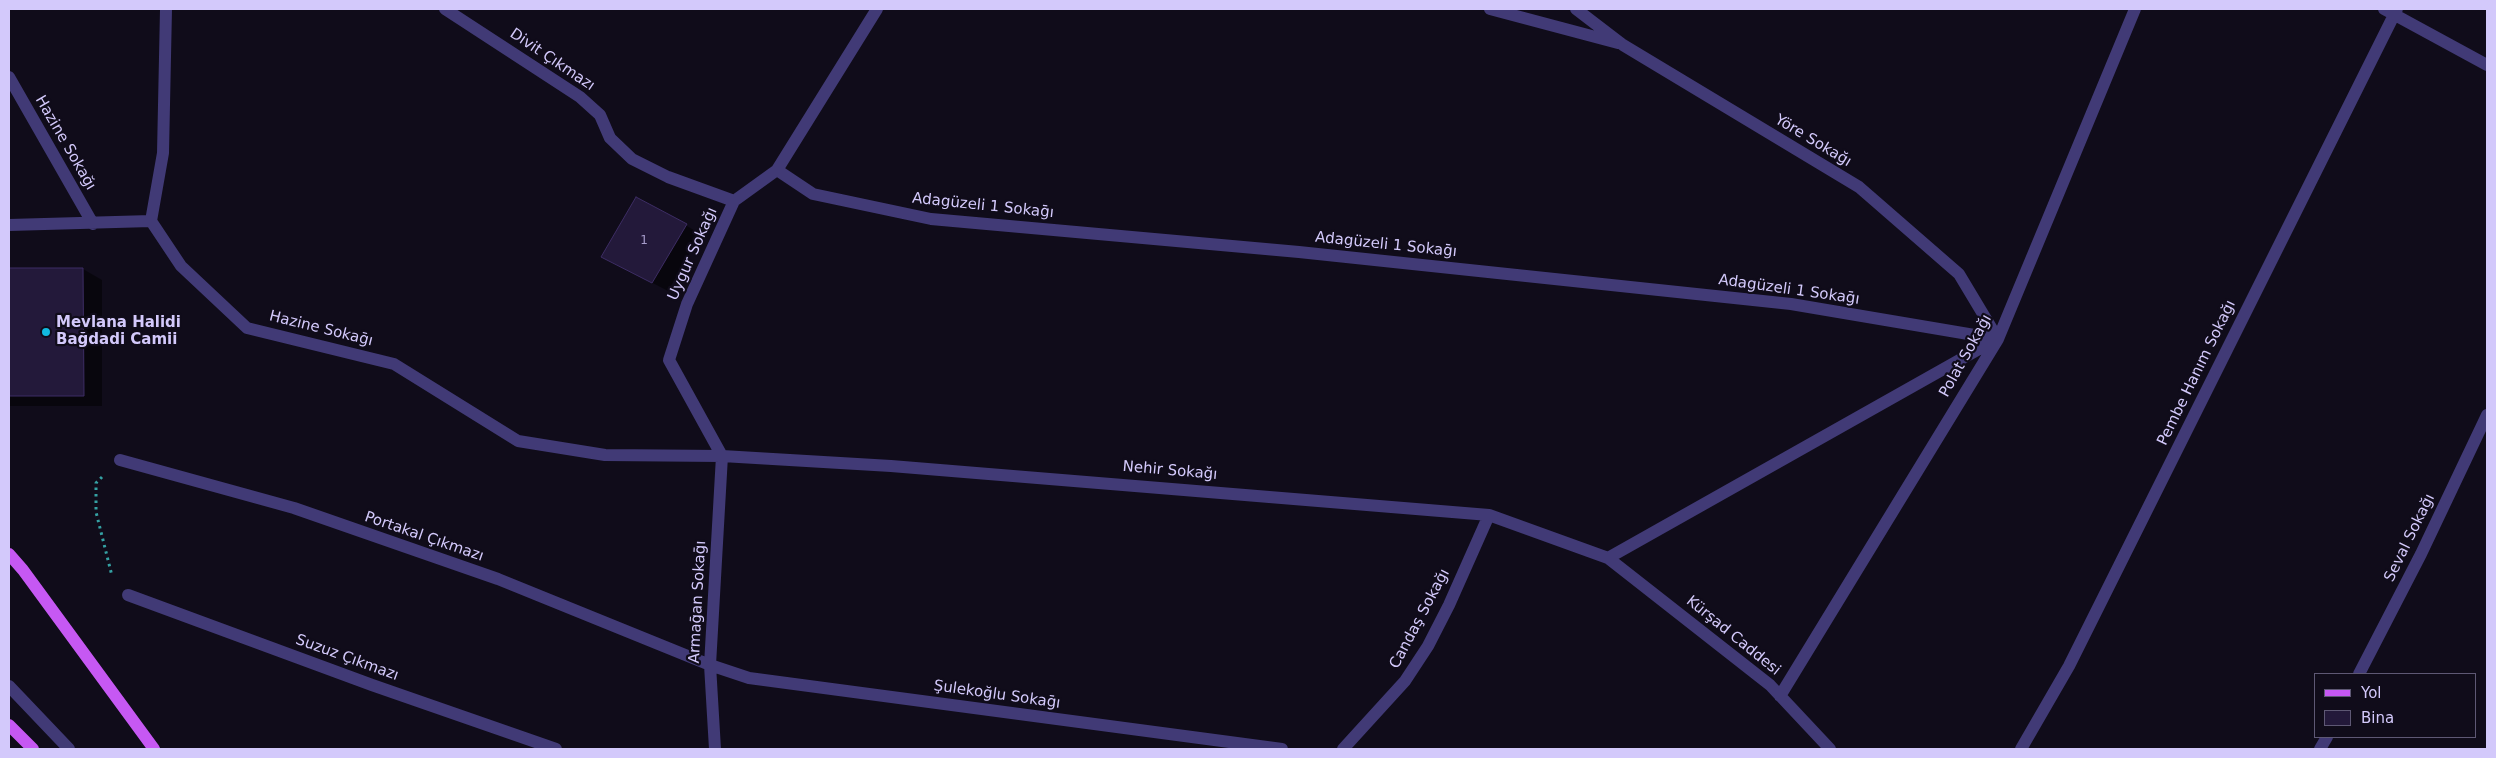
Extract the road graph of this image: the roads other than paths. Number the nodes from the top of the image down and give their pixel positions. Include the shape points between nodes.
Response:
1 (166, 9) edge
2 (445, 9) edge
3 (877, 9) edge
4 (1490, 9) edge
5 (1576, 9) edge
6 (2135, 9) edge
7 (2392, 11) edge
8 (1623, 45) junction
9 (2487, 66) edge
10 (9, 77) edge
11 (777, 170) junction
12 (734, 201) junction
13 (151, 221) junction
14 (93, 224) junction
15 (9, 225) edge
16 (1998, 339) junction
17 (2487, 415) edge
18 (722, 456) junction
19 (120, 460) road end
20 (1488, 515) junction
21 (9, 546) edge
22 (9, 554) edge
23 (1608, 558) junction
24 (23, 570) junction
25 (128, 595) road end
26 (710, 665) junction
27 (2360, 673) edge
28 (9, 686) edge
29 (1780, 696) junction
30 (9, 725) edge
31 (2326, 738) edge
32 (32, 749) edge
33 (69, 749) edge
34 (154, 749) edge
35 (556, 749) edge
36 (715, 749) edge
37 (1282, 749) edge
38 (1343, 749) edge
39 (1830, 749) edge
40 (2021, 749) edge
41 (2320, 749) edge

1 - 13 street via 163,153
2 - 12 street, Divit Çıkmazı via 580,97 600,115 610,138 632,159 668,177
3 - 11 street, Uygur Sokağı
4 - 8 street
5 - 8 street, Yöre Sokağı
6 - 16 street, Polat Sokağı
7 - 9 street
7 - 40 street, Pembe Hanım Sokağı via 2069,666
8 - 16 street, Yöre Sokağı via 1859,187 1959,274
10 - 14 street, Hazine Sokağı
11 - 12 street, Uygur Sokağı
11 - 16 street, Adagüzeli 1 Sokaḡı via 813,194 931,220 1299,252 1791,304
12 - 18 street, Uygur Sokağı via 687,304 668,360
13 - 14 street
13 - 18 street, Hazine Sokaḡı via 181,266 247,328 394,364 518,441 605,455
14 - 15 street
16 - 23 street
16 - 29 street, Polat Sokağı
17 - 27 street, Seval Sokağı
18 - 20 street, Nehir Sokağı via 901,466
18 - 26 street, Armaḡan Sokaḡı
19 - 26 street, Portakal Çıkmazı via 294,508 498,580
20 - 23 street, Nehir Sokağı
20 - 38 street, Candaş Sokağı via 1428,646 1405,681
21 - 24 main road
22 - 24 main road
23 - 29 street, Kürşad Caddesi
24 - 34 main road
25 - 35 street, Suzuz Çıkmazı
26 - 36 street, Armaḡan Sokaḡı
26 - 37 street, Şulekoğlu Sokaḡı via 749,678
28 - 33 street
29 - 39 street, Kürşad Caddesi
30 - 32 main road
31 - 41 street

